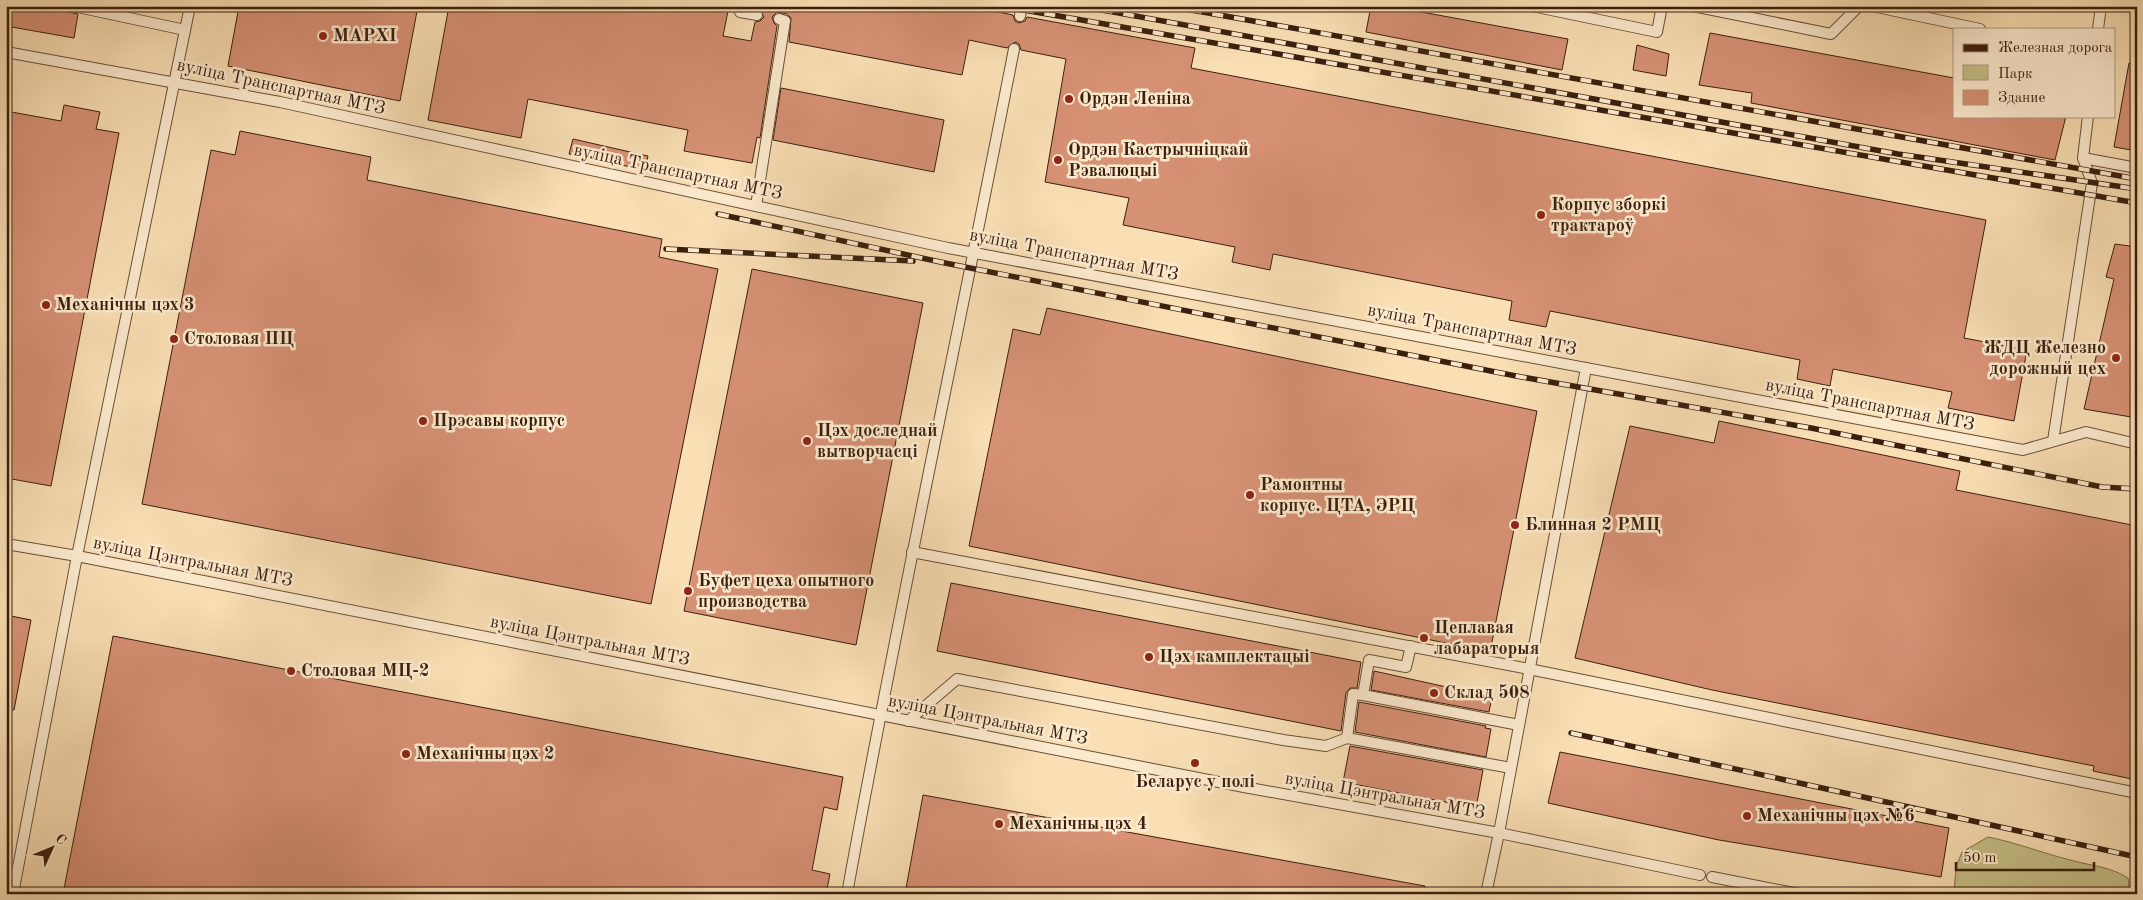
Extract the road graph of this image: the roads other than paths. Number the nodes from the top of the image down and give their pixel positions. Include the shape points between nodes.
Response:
1 (73, 6) edge
2 (190, 6) edge
3 (741, 6) edge
4 (1532, 6) edge
5 (1662, 6) edge
6 (1693, 6) edge
7 (1859, 6) edge
8 (1872, 6) edge
9 (2101, 6) edge
10 (757, 15) dead end
11 (779, 19) dead end
12 (1975, 28) edge
13 (2098, 28) edge
14 (184, 30) junction
15 (1014, 49) dead end
16 (6, 52) edge
17 (173, 81) junction
18 (2088, 118) edge
19 (2083, 158) junction
20 (2137, 168) edge
21 (756, 206) junction
22 (974, 253) junction
23 (1586, 368) junction
24 (2053, 441) junction
25 (2137, 444) edge
26 (6, 544) edge
27 (912, 552) junction
28 (77, 556) junction
29 (1411, 646) junction
30 (1529, 669) junction
31 (1364, 695) junction
32 (879, 715) junction
33 (908, 721) junction
34 (1519, 725) junction
35 (1347, 738) junction
36 (1511, 768) junction
37 (2137, 793) edge
38 (1499, 833) junction
39 (1700, 875) dead end
40 (1712, 877) dead end
41 (13, 894) edge
42 (847, 894) edge
43 (1486, 894) edge
44 (1799, 894) edge

1 - 14 lane
2 - 14 lane
3 - 10 lane via 740,12
4 - 5 lane via 1657,32
6 - 7 lane via 1831,34
8 - 12 lane
9 - 13 lane
11 - 21 lane via 785,21
14 - 17 lane
15 - 22 lane
16 - 17 lane, вуліца Транспартная МТЗ
17 - 21 lane, вуліца Транспартная МТЗ
17 - 28 lane
18 - 19 lane
19 - 20 lane
19 - 24 lane via 2092,183
21 - 22 lane, вуліца Транспартная МТЗ
22 - 23 lane, вуліца Транспартная МТЗ
22 - 27 lane
23 - 24 lane, вуліца Транспартная МТЗ via 2023,450
23 - 30 lane, вуліца Цэнтральная МТЗ
24 - 25 lane, вуліца Транспартная МТЗ via 2086,432
26 - 28 lane, вуліца Цэнтральная МТЗ
27 - 29 lane
27 - 32 lane
28 - 32 lane, вуліца Цэнтральная МТЗ
28 - 41 lane
29 - 30 lane
29 - 31 lane via 1406,667 1369,660
30 - 34 lane, вуліца Цэнтральная МТЗ
30 - 37 lane
31 - 34 lane
31 - 35 lane via 1353,694
32 - 33 lane, вуліца Цэнтральная МТЗ
32 - 42 lane
33 - 35 lane via 958,679 1284,740 1326,746
33 - 38 lane, вуліца Цэнтральная МТЗ
34 - 36 lane, вуліца Цэнтральная МТЗ
35 - 36 lane
36 - 38 lane, вуліца Цэнтральная МТЗ
38 - 39 lane
38 - 43 lane
40 - 44 lane

